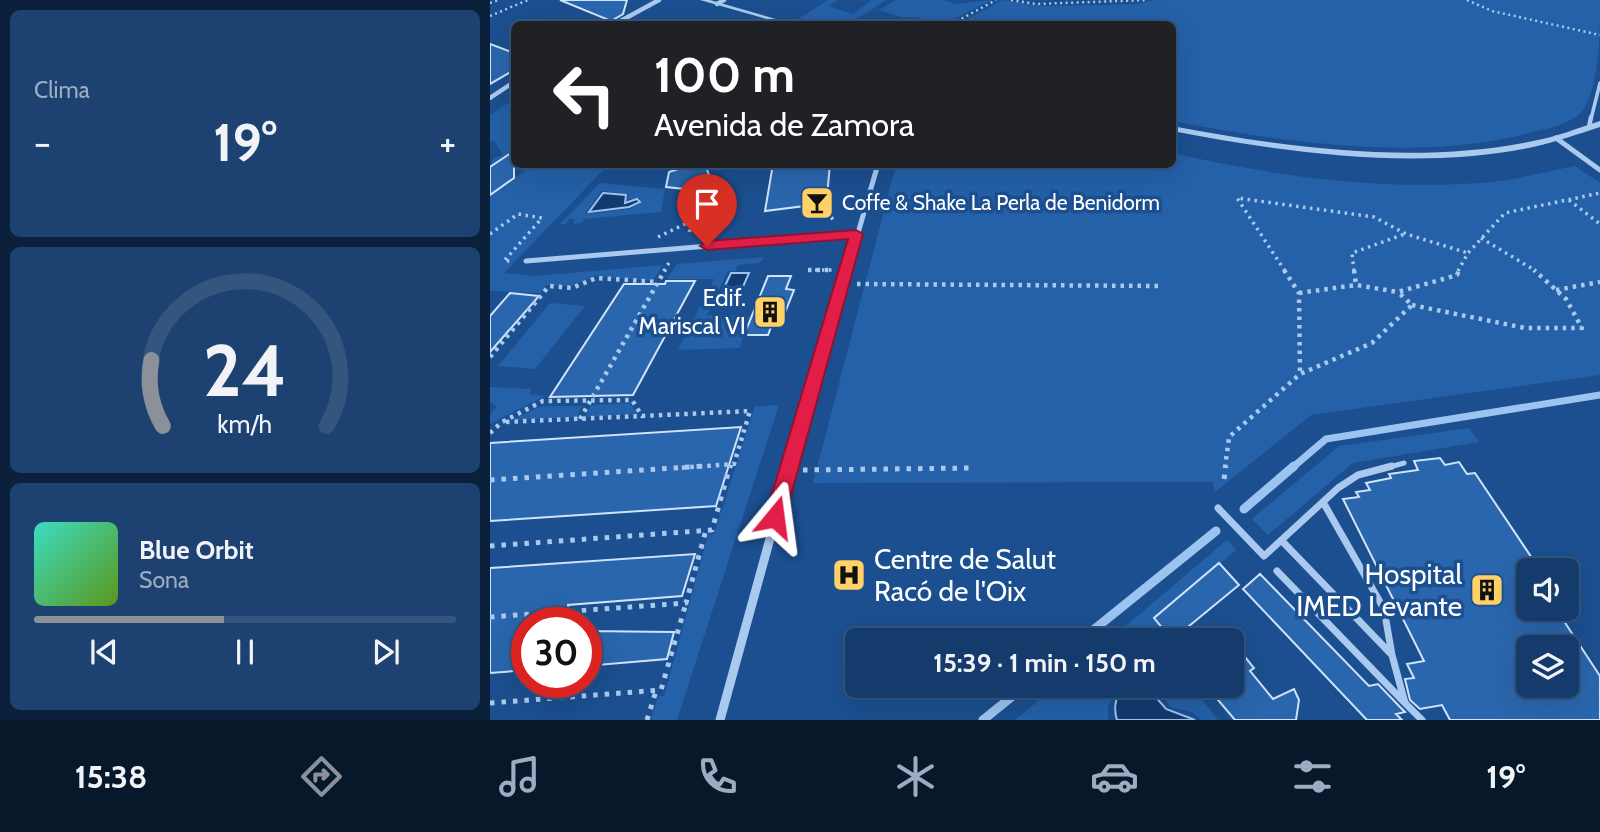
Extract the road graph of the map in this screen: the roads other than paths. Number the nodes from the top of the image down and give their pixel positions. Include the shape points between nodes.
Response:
1 (659, 0) edge
2 (703, 0) edge
3 (721, 2) edge
4 (620, 21) edge
5 (781, 21) edge
6 (1600, 83) edge
7 (511, 84) edge
8 (490, 98) edge
9 (1600, 124) edge
10 (1589, 127) junction
11 (1176, 129) edge
12 (1556, 138) junction
13 (876, 168) edge
14 (1600, 170) edge
15 (856, 234) junction
16 (526, 261) road end
17 (1404, 463) dead end
18 (1324, 502) junction
19 (1218, 508) dead end
20 (1282, 541) junction
21 (1277, 571) dead end
22 (1392, 655) junction
23 (1405, 702) junction
24 (720, 720) edge
25 (1423, 720) edge

1 - 4 street
2 - 3 street
3 - 5 street
6 - 10 lane
7 - 8 street
9 - 10 street
10 - 12 street
11 - 12 street via 1282,147 1385,155 1448,155
12 - 14 street
13 - 15 street
15 - 16 street
15 - 24 street
17 - 18 lane via 1358,475
18 - 20 lane
18 - 22 lane via 1384,609
19 - 20 lane via 1264,556
20 - 22 lane
21 - 23 lane
22 - 23 lane
23 - 25 lane

